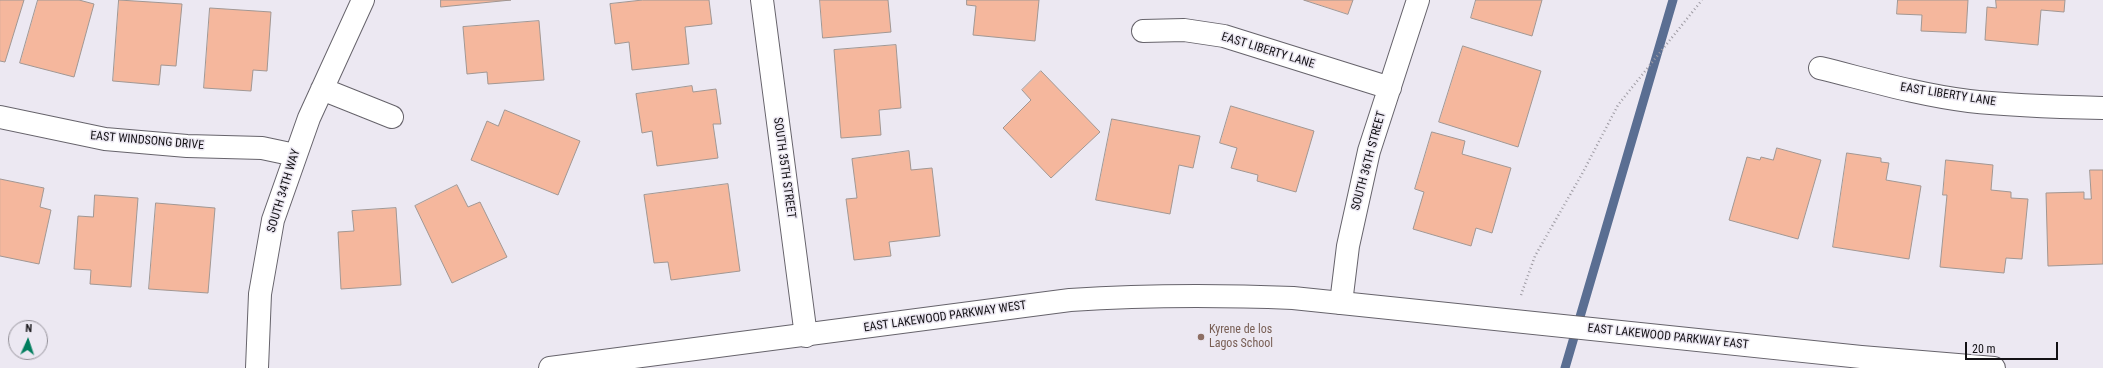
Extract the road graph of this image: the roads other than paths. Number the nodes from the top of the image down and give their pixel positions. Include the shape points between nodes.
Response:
1 (363, 0) edge
2 (762, 0) edge
3 (1418, 0) edge
4 (1143, 31) dead end
5 (1820, 68) dead end
6 (1390, 88) junction
7 (322, 89) junction
8 (2103, 108) edge
9 (0, 117) edge
10 (392, 117) dead end
11 (295, 155) junction
12 (1342, 303) junction
13 (806, 336) junction
14 (1859, 363) edge
15 (257, 368) edge
16 (550, 368) edge
17 (1994, 368) edge

1 - 7 street, SOUTH 34TH WAY
2 - 13 street, SOUTH 35TH STREET
3 - 6 street, SOUTH 36TH STREET
4 - 6 street, EAST LIBERTY LANE via 1184,30 1224,36
5 - 8 street, EAST LIBERTY LANE via 1891,86 1968,101
6 - 12 street, SOUTH 36TH STREET via 1369,150 1348,246
7 - 10 street
7 - 11 street, SOUTH 34TH WAY
9 - 11 street, EAST WINDSONG DRIVE via 105,139 187,146 262,148
11 - 15 street, SOUTH 34TH WAY via 273,220 260,294
12 - 13 street, EAST LAKEWOOD PARKWAY WEST via 1208,295 1070,300
12 - 14 street, EAST LAKEWOOD PARKWAY EAST via 1611,331
13 - 16 street, EAST LAKEWOOD PARKWAY WEST
14 - 17 street, EAST LAKEWOOD PARKWAY EAST

